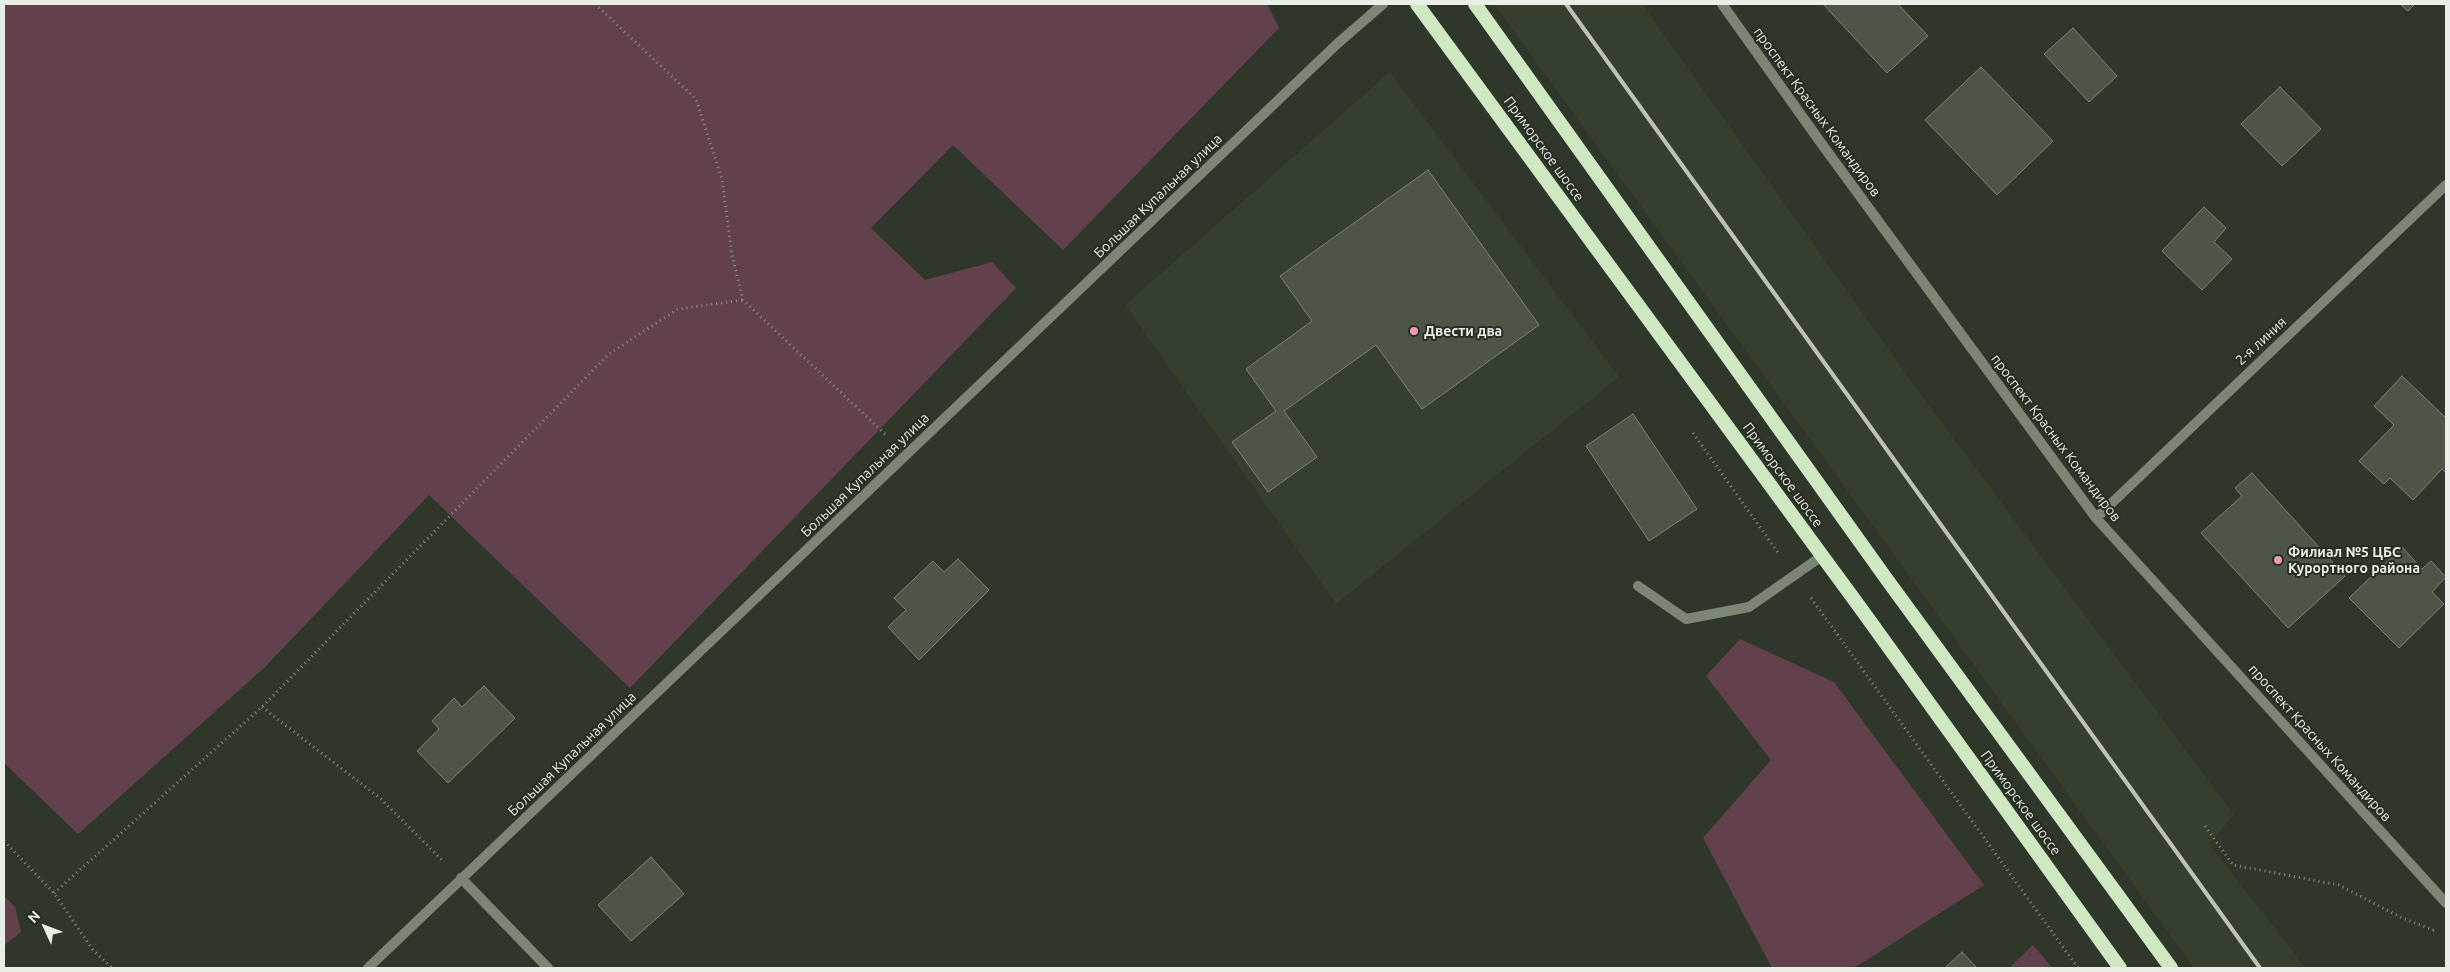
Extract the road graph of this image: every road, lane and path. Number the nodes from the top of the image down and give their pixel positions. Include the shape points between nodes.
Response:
1 (594, 4) edge
2 (1383, 4) edge
3 (1417, 4) edge
4 (1475, 4) edge
5 (1722, 4) edge
6 (2446, 185) edge
7 (743, 300) junction
8 (907, 454) junction
9 (2096, 518) junction
10 (1822, 556) junction
11 (1638, 586) dead end
12 (262, 707) junction
13 (2205, 826) dead end
14 (4, 841) edge
15 (461, 878) junction
16 (54, 893) junction
17 (2446, 902) edge
18 (2433, 930) dead end
19 (112, 968) edge
20 (368, 968) edge
21 (548, 968) edge
22 (2120, 968) edge
23 (2171, 968) edge

1 - 7 path via 696,99 722,179 732,255
2 - 8 street, Большая Купальная улица via 1337,44
3 - 10 highway, Приморское шоссе
4 - 23 highway, Приморское шоссе via 1882,572
5 - 9 street, проспект Красных Командиров
6 - 9 street, 2-я линия
7 - 8 path
7 - 12 path via 678,309 609,354
8 - 15 street, Большая Купальная улица
9 - 17 street, проспект Красных Командиров
10 - 11 street via 1749,607 1686,619
10 - 22 highway, Приморское шоссе
12 - 15 path via 382,799
12 - 16 path
13 - 18 path via 2233,864 2339,885 2402,918
14 - 16 path
15 - 20 street, Большая Купальная улица
15 - 21 street
16 - 19 path via 92,950

